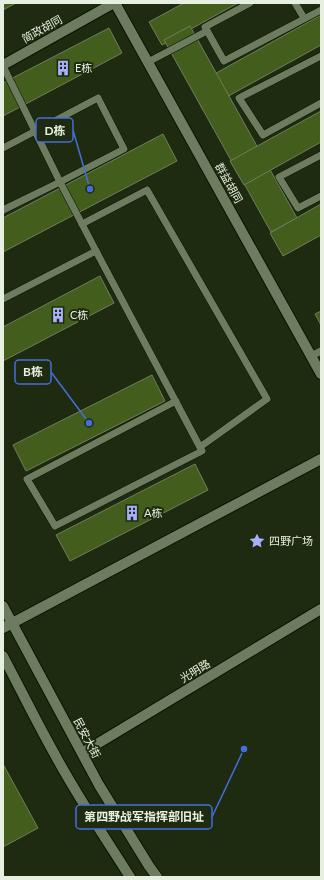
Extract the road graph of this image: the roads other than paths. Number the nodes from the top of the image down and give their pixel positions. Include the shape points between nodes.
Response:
1 (115, 3) edge
2 (250, 3) edge
3 (295, 3) edge
4 (321, 10) edge
5 (304, 18) junction
6 (207, 31) junction
7 (321, 56) edge
8 (148, 62) junction
9 (3, 65) edge
10 (321, 103) edge
11 (35, 131) junction
12 (3, 148) edge
13 (321, 155) edge
14 (60, 182) junction
15 (321, 196) edge
16 (3, 210) edge
17 (82, 224) junction
18 (96, 251) junction
19 (3, 299) edge
20 (321, 351) edge
21 (311, 356) junction
22 (321, 374) edge
23 (176, 401) junction
24 (200, 447) junction
25 (321, 459) edge
26 (3, 606) edge
27 (321, 609) edge
28 (7, 625) edge
29 (3, 656) edge
30 (82, 753) junction
31 (130, 877) edge
32 (157, 877) edge

1 - 8 street, 群益胡同
1 - 9 street, 简政胡同
2 - 6 lane via 204,27
3 - 5 lane
4 - 5 lane
5 - 6 lane via 224,61
6 - 8 lane
7 - 10 lane via 239,98 263,135
8 - 21 street, 群益胡同
9 - 11 lane
11 - 12 lane
11 - 14 lane
11 - 14 lane via 98,98 124,149
13 - 15 lane via 279,177 298,208
14 - 16 lane
14 - 17 lane
17 - 18 lane
17 - 24 lane via 147,190 267,399
18 - 19 lane
18 - 23 lane
20 - 21 lane
21 - 22 street, 群益胡同
23 - 24 lane
23 - 24 lane via 27,479 55,526 202,451
25 - 28 street
26 - 28 street, 民安大街
27 - 30 street, 光明路
28 - 30 street, 民安大街
29 - 31 street via 54,753
30 - 32 street, 民安大街 via 99,785

